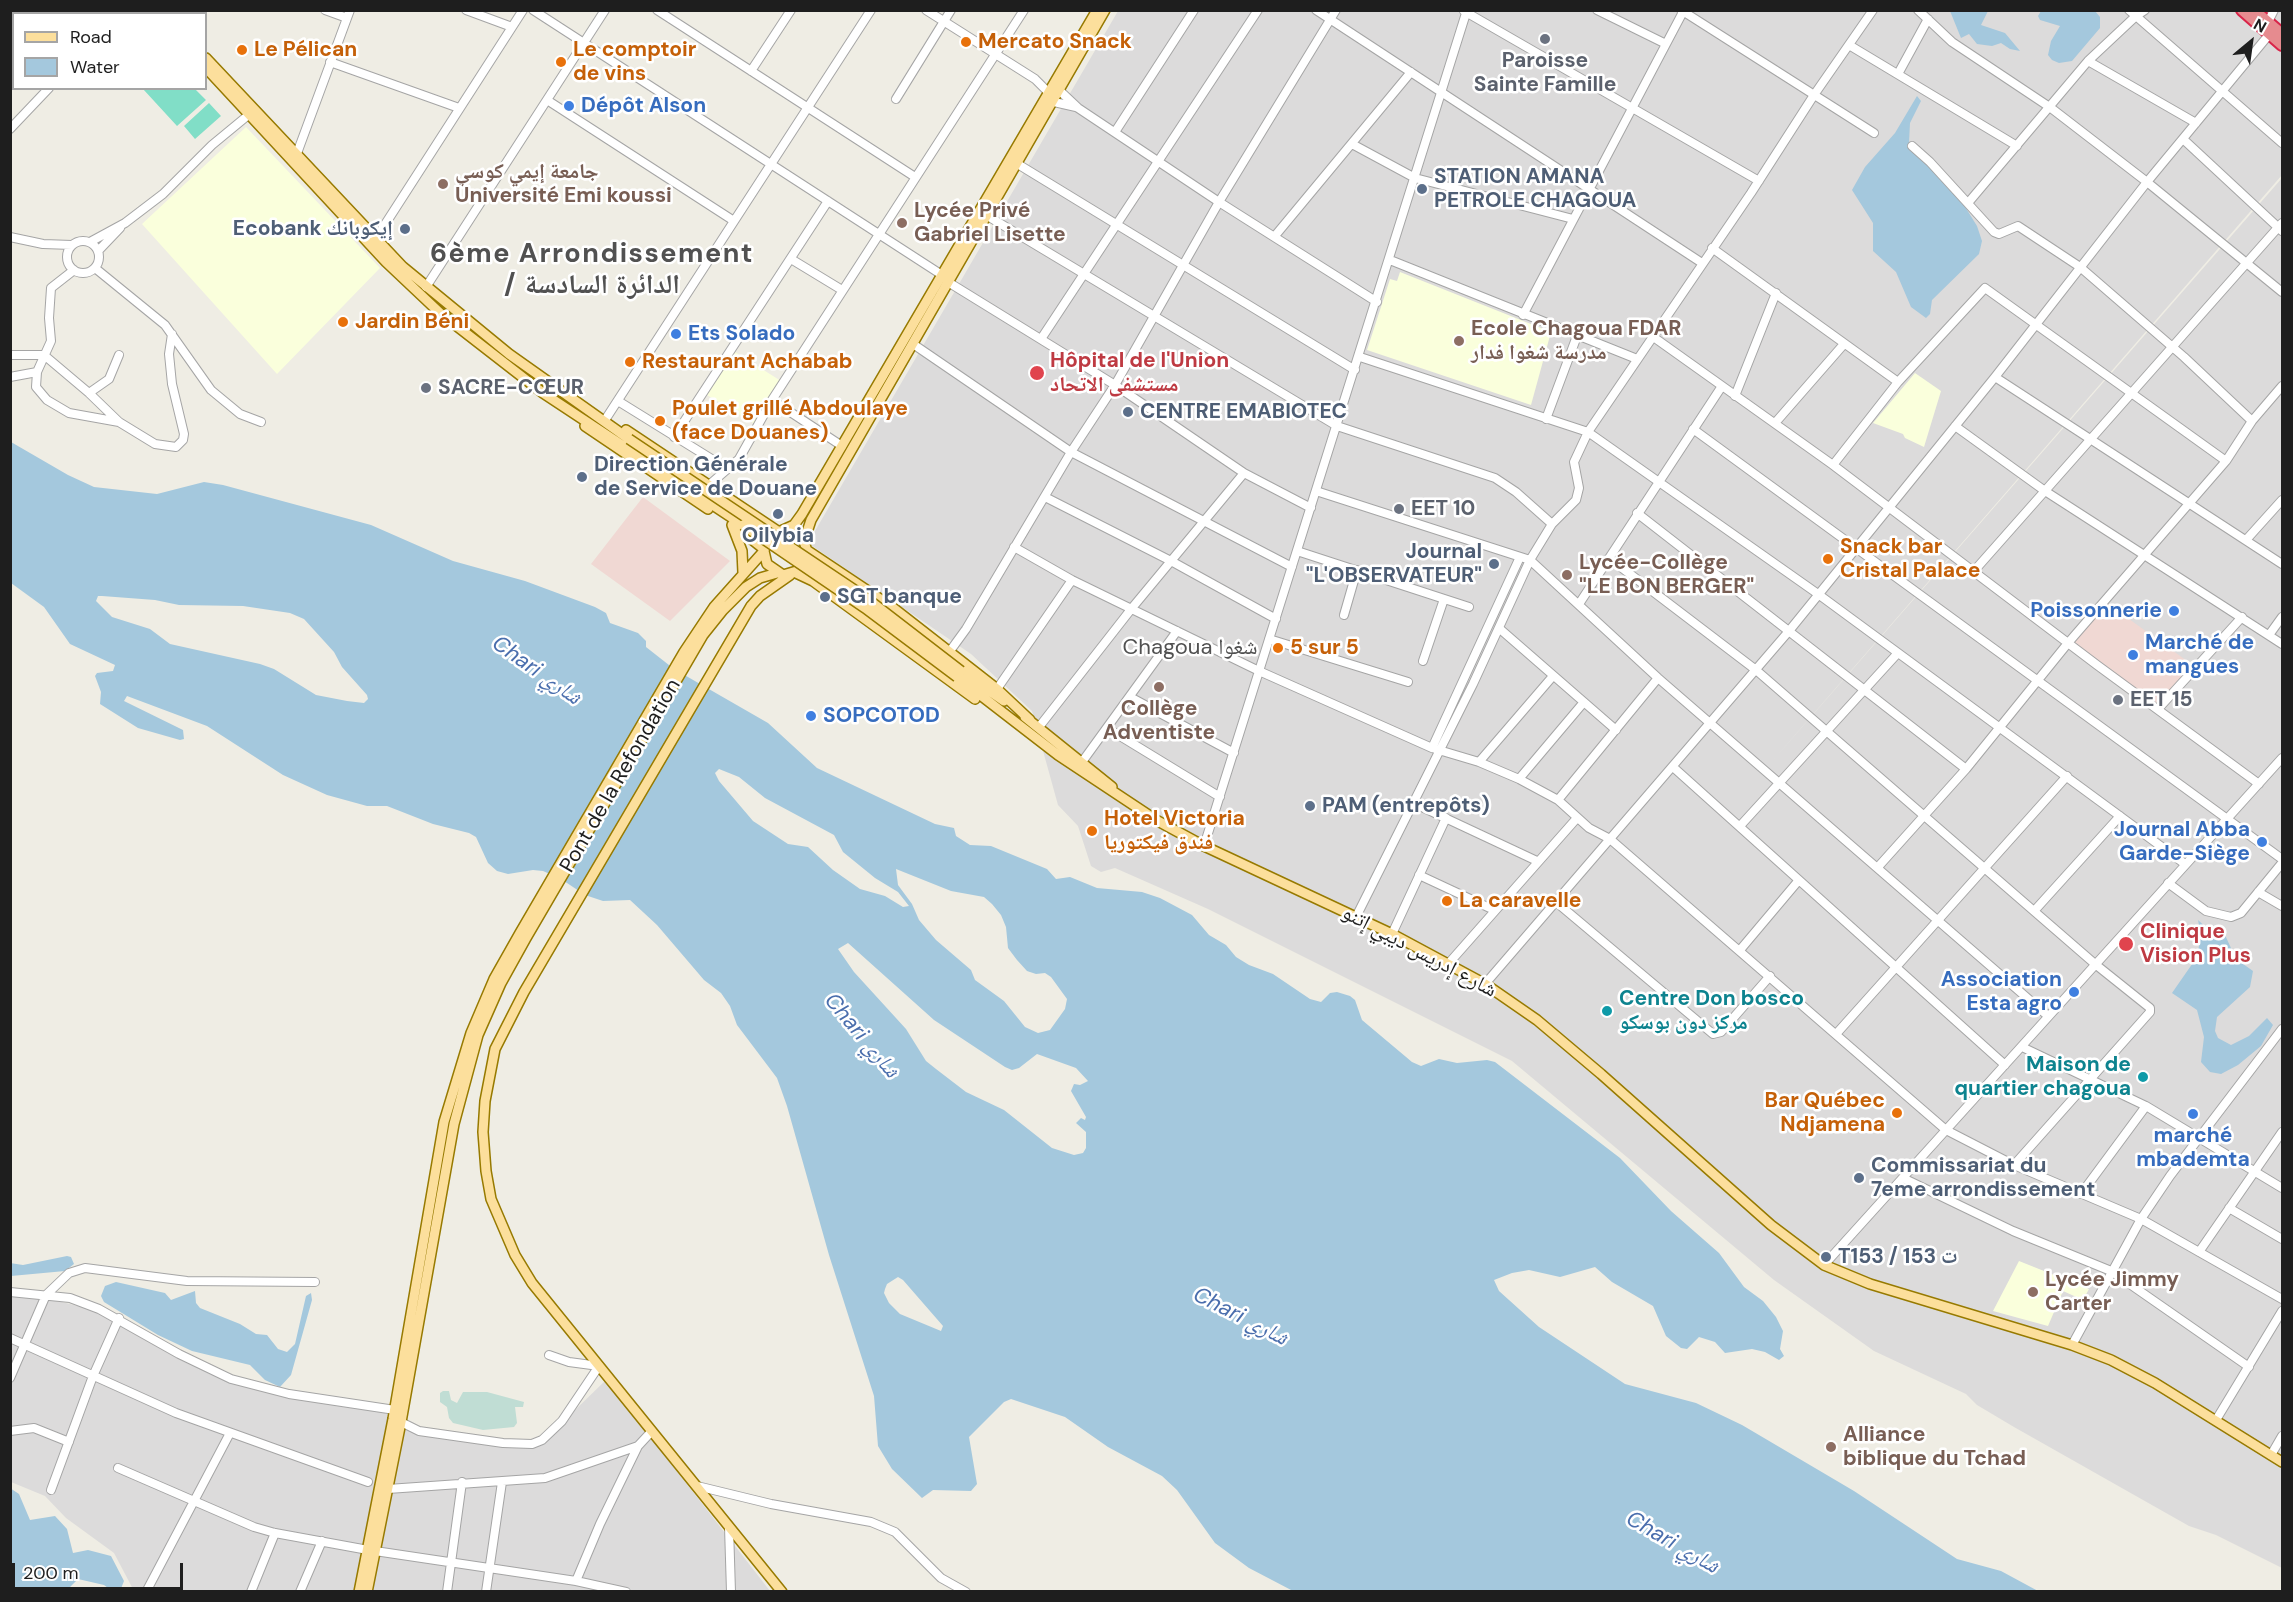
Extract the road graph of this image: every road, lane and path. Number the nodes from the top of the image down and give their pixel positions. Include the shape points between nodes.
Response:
1 (325, 10) edge
2 (466, 10) edge
3 (523, 10) edge
4 (533, 10) edge
5 (605, 10) edge
6 (657, 10) edge
7 (871, 10) edge
8 (926, 10) edge
9 (951, 10) edge
10 (1024, 10) edge
11 (1097, 10) edge
12 (1105, 10) edge
13 (1194, 10) edge
14 (1258, 10) edge
15 (1316, 10) edge
16 (1336, 10) edge
17 (1597, 10) edge
18 (1873, 10) edge
19 (1918, 10) edge
20 (2145, 10) edge
21 (2241, 10) edge
22 (2254, 10) edge
23 (2274, 10) edge
24 (788, 11) edge
25 (1465, 11) edge
26 (1683, 11) edge
27 (2132, 13) edge
28 (348, 14) edge
29 (1928, 19) junction
30 (1330, 20) junction
31 (944, 22) junction
32 (512, 27) junction
33 (2274, 29) edge
34 (584, 43) junction
35 (1666, 44) junction
36 (1849, 45) junction
37 (2283, 45) edge
38 (996, 55) junction
39 (207, 59) edge
40 (330, 62) junction
41 (2088, 62) junction
42 (207, 69) edge
43 (751, 70) junction
44 (1411, 72) junction
45 (1898, 74) junction
46 (1035, 79) junction
47 (1058, 87) junction
48 (2223, 89) junction
49 (47, 90) edge
50 (1442, 91) junction
51 (1814, 95) junction
52 (1051, 97) junction
53 (896, 99) dead end
54 (547, 100) junction
55 (459, 108) junction
56 (807, 108) junction
57 (1078, 108) junction
58 (2051, 108) junction
59 (1633, 109) junction
60 (250, 113) junction
61 (2196, 123) junction
62 (10, 129) edge
63 (1115, 132) junction
64 (1874, 133) dead end
65 (2183, 139) junction
66 (2283, 142) edge
67 (1352, 144) junction
68 (1912, 146) dead end
69 (2017, 146) junction
70 (296, 156) junction
71 (1160, 162) junction
72 (1016, 163) junction
73 (771, 164) junction
74 (915, 177) junction
75 (1415, 178) junction
76 (1759, 182) junction
77 (2147, 182) junction
78 (1589, 189) junction
79 (828, 201) junction
80 (1219, 202) junction
81 (1968, 203) junction
82 (986, 215) junction
83 (1573, 219) junction
84 (734, 221) junction
85 (125, 222) junction
86 (1118, 224) junction
87 (2281, 227) edge
88 (879, 234) junction
89 (10, 237) edge
90 (1274, 237) junction
91 (375, 240) junction
92 (90, 242) junction
93 (43, 244) junction
94 (72, 245) junction
95 (1712, 248) junction
96 (99, 250) junction
97 (67, 258) junction
98 (791, 259) junction
99 (1390, 260) junction
100 (1702, 263) junction
101 (2246, 263) junction
102 (1184, 266) junction
103 (2080, 267) junction
104 (95, 268) junction
105 (74, 270) junction
106 (1085, 273) junction
107 (62, 277) junction
108 (945, 279) junction
109 (426, 287) junction
110 (842, 290) junction
111 (2283, 292) edge
112 (1776, 293) junction
113 (1377, 302) junction
114 (1523, 315) junction
115 (1154, 316) junction
116 (2035, 326) junction
117 (172, 334) junction
118 (1577, 336) junction
119 (1652, 336) junction
120 (1041, 339) junction
121 (913, 344) junction
122 (1844, 344) junction
123 (2173, 347) junction
124 (44, 355) junction
125 (10, 356) edge
126 (119, 356) dead end
127 (1360, 357) junction
128 (1637, 359) junction
129 (1355, 370) junction
130 (37, 372) junction
131 (10, 377) edge
132 (1995, 377) junction
133 (1898, 382) junction
134 (1115, 385) junction
135 (1722, 386) junction
136 (2283, 386) edge
137 (557, 390) junction
138 (89, 393) junction
139 (543, 393) junction
140 (2133, 393) junction
141 (1735, 396) junction
142 (618, 400) junction
143 (772, 400) junction
144 (607, 417) junction
145 (1546, 419) junction
146 (2252, 421) junction
147 (118, 422) junction
148 (261, 422) dead end
149 (1775, 423) junction
150 (1337, 426) junction
151 (1955, 426) junction
152 (1693, 429) junction
153 (1588, 432) junction
154 (674, 437) junction
155 (2090, 441) junction
156 (627, 443) junction
157 (842, 446) junction
158 (1071, 452) junction
159 (2226, 461) junction
160 (1833, 465) junction
161 (726, 468) junction
162 (1244, 472) junction
163 (1659, 480) junction
164 (709, 485) junction
165 (1316, 491) junction
166 (2045, 491) junction
167 (1045, 496) junction
168 (2283, 500) edge
169 (2189, 504) junction
170 (1889, 507) junction
171 (1311, 508) junction
172 (1637, 513) junction
173 (1203, 521) junction
174 (731, 523) junction
175 (1552, 524) junction
176 (783, 531) junction
177 (2246, 540) junction
178 (804, 541) junction
179 (1014, 547) junction
180 (1855, 549) junction
181 (764, 550) junction
182 (808, 551) junction
183 (1297, 551) junction
184 (2145, 554) junction
185 (1520, 557) junction
186 (1609, 558) junction
187 (1530, 560) junction
188 (1171, 561) junction
189 (2283, 564) edge
190 (1292, 567) junction
191 (1357, 570) junction
192 (1974, 571) junction
193 (743, 573) junction
194 (777, 573) junction
195 (793, 574) junction
196 (1072, 580) junction
197 (1818, 594) junction
198 (1444, 599) junction
199 (1579, 604) junction
200 (1469, 607) dead end
201 (1132, 608) junction
202 (1344, 615) dead end
203 (2242, 616) junction
204 (2283, 617) edge
205 (1276, 619) junction
206 (1500, 629) junction
207 (1177, 631) junction
208 (1789, 631) junction
209 (2269, 635) junction
210 (1269, 639) junction
211 (2068, 643) junction
212 (2283, 644) edge
213 (950, 651) junction
214 (688, 654) junction
215 (1897, 654) junction
216 (1423, 661) dead end
217 (1259, 670) junction
218 (1756, 670) junction
219 (959, 674) junction
220 (1553, 676) junction
221 (1658, 678) junction
222 (1464, 680) junction
223 (2037, 681) junction
224 (1408, 682) dead end
225 (1473, 684) junction
226 (997, 688) junction
227 (1864, 692) junction
228 (1130, 697) junction
229 (1584, 702) junction
230 (2158, 709) junction
231 (1030, 720) junction
232 (1712, 723) junction
233 (1039, 727) junction
234 (2000, 727) junction
235 (1107, 728) junction
236 (1023, 729) junction
237 (1616, 730) junction
238 (1827, 731) junction
239 (1436, 750) junction
240 (1233, 753) junction
241 (2283, 758) edge
242 (1082, 762) junction
243 (1479, 762) junction
244 (1673, 767) junction
245 (1966, 769) junction
246 (2067, 776) junction
247 (1519, 779) junction
248 (1780, 782) junction
249 (2259, 784) junction
250 (1122, 797) junction
251 (1220, 797) junction
252 (1558, 800) junction
253 (1412, 802) junction
254 (1924, 814) junction
255 (2120, 816) junction
256 (1446, 818) junction
257 (1576, 818) junction
258 (2228, 819) junction
259 (1740, 826) junction
260 (1610, 839) junction
261 (1204, 846) junction
262 (1538, 861) junction
263 (2283, 861) edge
264 (2186, 864) junction
265 (1878, 867) junction
266 (1984, 868) junction
267 (1419, 874) junction
268 (1799, 880) junction
269 (2168, 883) junction
270 (2258, 892) junction
271 (548, 894) junction
272 (1556, 902) junction
273 (2283, 906) edge
274 (1494, 910) junction
275 (2035, 910) junction
276 (1356, 916) junction
277 (1938, 920) junction
278 (1392, 934) junction
279 (1740, 950) junction
280 (1449, 963) junction
281 (2095, 964) junction
282 (1894, 966) junction
283 (1770, 976) junction
284 (1485, 984) junction
285 (2048, 1016) junction
286 (2283, 1029) edge
287 (1837, 1033) junction
288 (2022, 1047) junction
289 (2005, 1065) junction
290 (2088, 1079) junction
291 (2146, 1106) junction
292 (1946, 1130) junction
293 (2283, 1132) edge
294 (2201, 1137) junction
295 (2014, 1165) junction
296 (2255, 1171) junction
297 (1903, 1179) junction
298 (2283, 1188) edge
299 (2081, 1194) junction
300 (2229, 1208) junction
301 (2141, 1219) junction
302 (2283, 1239) edge
303 (2199, 1251) junction
304 (1824, 1265) junction
305 (2111, 1270) junction
306 (315, 1282) dead end
307 (10, 1292) edge
308 (46, 1295) junction
309 (2283, 1299) edge
310 (2283, 1311) edge
311 (119, 1318) junction
312 (10, 1338) edge
313 (24, 1345) junction
314 (2072, 1345) junction
315 (549, 1355) dead end
316 (598, 1366) junction
317 (2249, 1367) junction
318 (93, 1376) junction
319 (10, 1378) edge
320 (395, 1410) junction
321 (2216, 1420) junction
322 (401, 1422) junction
323 (10, 1431) edge
324 (651, 1432) junction
325 (230, 1433) junction
326 (2283, 1436) edge
327 (69, 1442) junction
328 (638, 1446) junction
329 (2271, 1455) junction
330 (2283, 1462) edge
331 (118, 1468) dead end
332 (368, 1482) dead end
333 (462, 1482) junction
334 (502, 1482) junction
335 (697, 1486) junction
336 (388, 1488) junction
337 (51, 1490) dead end
338 (193, 1501) junction
339 (729, 1527) junction
340 (275, 1533) junction
341 (322, 1541) junction
342 (371, 1551) junction
343 (451, 1564) junction
344 (488, 1570) junction
345 (576, 1581) junction
346 (146, 1592) edge
347 (251, 1592) edge
348 (300, 1592) edge
349 (359, 1592) edge
350 (367, 1592) edge
351 (447, 1592) edge
352 (486, 1592) edge
353 (626, 1592) edge
354 (731, 1592) edge
355 (782, 1592) edge
356 (966, 1592) edge

1 - 28 street
2 - 32 street
3 - 32 street
4 - 34 street
5 - 34 street
6 - 43 street
7 - 56 street
8 - 31 street
9 - 31 street
10 - 38 street
11 - 47 main road
12 - 47 main road
13 - 63 street
14 - 71 street
15 - 30 street
16 - 30 street
17 - 35 street
18 - 36 street
19 - 29 street
20 - 27 street
21 - 33 highway
22 - 33 highway
23 - 33 street
24 - 43 street
25 - 50 street
25 - 59 street
26 - 35 street
26 - 51 street
27 - 41 street
27 - 48 street
28 - 40 street
29 - 45 street
29 - 58 street via 1952,42
30 - 44 street
30 - 80 street
31 - 38 street
31 - 53 street
32 - 55 street
33 - 37 highway
33 - 48 street
34 - 54 street
34 - 73 street
35 - 59 street
36 - 45 street
36 - 51 street
38 - 46 street
38 - 74 street
39 - 60 main road
40 - 55 street
40 - 70 street
41 - 58 street
41 - 61 street
42 - 60 main road
43 - 56 street
44 - 50 street
44 - 67 street
45 - 69 street
46 - 47 street
46 - 52 street
47 - 52 main road
47 - 57 street
48 - 61 street
48 - 66 street
49 - 62 street
50 - 75 street
50 - 78 street
51 - 64 street
51 - 76 street
52 - 57 street
52 - 72 main road
52 - 108 main road
54 - 84 street
54 - 109 street
55 - 91 street
56 - 73 street
56 - 74 street
57 - 63 street
58 - 69 street
58 - 77 street
59 - 76 street
59 - 78 street
60 - 70 main road
60 - 85 street via 163,194
60 - 139 main road via 398,273 440,313
61 - 65 street
63 - 71 street
65 - 77 street
65 - 87 street
67 - 75 street
67 - 90 street
68 - 81 street
69 - 81 street
70 - 91 main road
71 - 80 street
71 - 86 street
72 - 82 main road
72 - 86 street
73 - 79 street
73 - 84 street
74 - 88 street
75 - 83 street
75 - 99 street
76 - 95 street
77 - 101 street
77 - 103 street
78 - 83 street
78 - 100 street
79 - 88 street
79 - 98 street
80 - 90 street
80 - 102 street
81 - 103 street via 1994,232 1999,234 2018,226
82 - 106 street
82 - 108 main road
83 - 114 street
84 - 142 street
85 - 92 street
85 - 96 street
86 - 102 street
86 - 106 street
87 - 101 street
88 - 108 street
88 - 110 street
89 - 93 street
90 - 113 street
91 - 109 main road
92 - 94 street via 82,240
92 - 96 street
93 - 94 street
93 - 97 street
94 - 97 street
95 - 100 street
95 - 112 street
96 - 104 street
97 - 105 street
97 - 107 street
98 - 110 street
98 - 154 street
99 - 113 street
99 - 114 street
100 - 119 street
101 - 111 street
101 - 123 street
102 - 115 street
102 - 129 street
103 - 116 street
103 - 123 street
104 - 105 street via 85,273
104 - 117 street
105 - 107 street
106 - 115 street
106 - 120 street
107 - 124 street via 51,288 51,341
108 - 120 street
108 - 121 main road
108 - 157 main road
109 - 137 main road
110 - 143 street
112 - 122 street
112 - 141 street
113 - 127 street
114 - 118 street
115 - 134 street
115 - 150 street
116 - 132 street
116 - 133 street via 1985,288
116 - 140 street
117 - 147 street via 169,354 183,440 176,447 163,447
117 - 148 street via 211,390 240,414
118 - 128 street
118 - 145 street
119 - 128 street
119 - 135 street
120 - 134 street
121 - 158 street
121 - 178 main road via 812,520
122 - 133 street
122 - 149 street
123 - 140 street
123 - 146 street
124 - 125 street
124 - 130 street
124 - 138 street
126 - 138 street via 109,380
127 - 129 street
127 - 145 street
128 - 153 street
129 - 150 street
130 - 131 street
130 - 147 street via 36,387 55,406 76,416
132 - 151 street
132 - 155 street
133 - 160 street
134 - 158 street
134 - 162 street
135 - 141 street
135 - 152 street
136 - 146 street
137 - 144 main road
137 - 156 main road
138 - 147 street
139 - 156 main road
139 - 174 main road via 619,451
140 - 155 street
140 - 159 street
141 - 149 street
142 - 144 street
142 - 154 street
143 - 157 street
143 - 161 street via 739,459
144 - 164 main road
145 - 153 street
146 - 159 street
149 - 160 street
150 - 165 street
150 - 175 street via 1495,478
151 - 166 street
151 - 170 street
152 - 163 street
152 - 180 street
153 - 163 street
153 - 175 street via 1575,462 1579,493
154 - 161 street
155 - 166 street
155 - 169 street
156 - 219 main road, bridge
157 - 176 main road via 802,514
158 - 167 street
158 - 173 street
159 - 169 street
160 - 170 street
161 - 164 street
162 - 171 street
162 - 173 street
163 - 172 street
163 - 197 street
164 - 176 main road
165 - 171 street
165 - 185 street
166 - 184 street
166 - 192 street
167 - 179 street
167 - 188 street
168 - 177 street
169 - 177 street
169 - 184 street
170 - 180 street
170 - 192 street
171 - 183 street
172 - 186 street
172 - 208 street
173 - 188 street
173 - 190 street
174 - 181 main road
174 - 193 main road via 740,543
175 - 187 street
176 - 178 main road
176 - 181 main road via 769,538
177 - 189 street
178 - 182 main road
179 - 196 street
179 - 213 street
180 - 197 street
180 - 223 street
181 - 193 main road
181 - 194 main road via 767,564
182 - 195 main road via 806,564
182 - 213 main road
183 - 190 street
183 - 191 street
184 - 203 street
184 - 211 street
185 - 187 street
185 - 222 street
186 - 199 street
186 - 218 street
187 - 199 street
187 - 206 street
188 - 201 street
188 - 205 street
190 - 205 street
191 - 198 street
191 - 202 street
192 - 211 street
193 - 214 main road via 714,607
194 - 195 main road
194 - 214 main road via 753,582 734,598
195 - 236 main road via 813,580 1002,718
195 - 316 main road via 756,600 712,670 524,992 495,1049 483,1132 491,1198 531,1283
196 - 201 street
196 - 226 street
197 - 208 street
197 - 215 street
198 - 200 street
198 - 216 street
199 - 221 street
201 - 207 street
201 - 233 street
203 - 209 street
203 - 230 street
204 - 209 street
205 - 210 street
206 - 220 street
206 - 225 street
207 - 217 street
207 - 228 street
208 - 218 street
208 - 227 street
209 - 212 street
210 - 217 street
210 - 224 street
211 - 223 street
211 - 230 street
213 - 226 main road
214 - 271 main road, Pont de la Refondation
215 - 227 street
215 - 234 street
217 - 239 street
217 - 240 street
218 - 232 street
218 - 238 street
219 - 231 main road, شارع إدريس ديبي إتنو
219 - 236 main road, شارع إدريس ديبي إتنو
220 - 229 street
220 - 243 street
221 - 232 street
221 - 237 street
222 - 225 street
222 - 239 street
223 - 234 street
223 - 258 street
225 - 239 street
226 - 231 main road
227 - 238 street
227 - 245 street
228 - 235 street
228 - 240 street
229 - 237 street
229 - 247 street
230 - 249 street
231 - 233 main road, شارع إدريس ديبي إتنو
232 - 244 street
232 - 248 street
233 - 242 main road, شارع إدريس ديبي إتنو
234 - 245 street
234 - 246 street
235 - 242 street
235 - 251 street
236 - 250 main road, شارع إدريس ديبي إتنو
237 - 252 street
238 - 248 street
238 - 254 street
239 - 243 street
239 - 253 street
240 - 251 street
241 - 249 street
242 - 250 main road, شارع إدريس ديبي إتنو
243 - 247 street
244 - 259 street
244 - 260 street
245 - 254 street
246 - 255 street
246 - 266 street
247 - 252 street
248 - 259 street
248 - 265 street
249 - 258 street
250 - 261 main road, شارع إدريس ديبي إتنو
251 - 261 street
252 - 257 street
253 - 256 street
253 - 276 street
254 - 265 street
254 - 266 street
255 - 264 street
255 - 275 street
256 - 262 street
256 - 267 street
257 - 260 street
257 - 262 street
258 - 263 street
258 - 264 street
259 - 268 street
260 - 272 street
260 - 279 street
261 - 276 main road, شارع إدريس ديبي إتنو
262 - 274 street
263 - 270 street
264 - 269 street
265 - 277 street
266 - 275 street
266 - 277 street
267 - 274 street
267 - 278 street
268 - 279 street
268 - 282 street
269 - 270 street via 2195,905 2231,917 2241,913
269 - 281 street
270 - 273 street
271 - 320 main road via 486,997 453,1088
271 - 322 main road via 501,982 469,1062 444,1174
272 - 283 street via 1713,1034 1721,1032
272 - 284 street
274 - 280 street
275 - 281 street
276 - 278 main road, شارع إدريس ديبي إتنو
277 - 282 street
277 - 285 street
278 - 280 main road, شارع إدريس ديبي إتنو
279 - 283 street
280 - 284 main road, شارع إدريس ديبي إتنو
281 - 285 street
281 - 290 street via 2147,1004 2150,1012
282 - 287 street
282 - 289 street
283 - 287 street
284 - 304 main road, شارع إدريس ديبي إتنو via 1545,1027 1771,1225
285 - 288 street
286 - 294 street
287 - 292 street
288 - 289 street
288 - 290 street
289 - 292 street
290 - 291 street
290 - 295 street
291 - 294 street
291 - 299 street
292 - 295 street
292 - 297 street
293 - 296 street
294 - 296 street
294 - 301 street
295 - 299 street
296 - 298 street
296 - 300 street
297 - 304 street
297 - 305 street via 2013,1231
299 - 301 street
300 - 302 street
300 - 303 street
301 - 303 street
301 - 305 street
303 - 309 street
304 - 314 main road, شارع إدريس ديبي إتنو via 1870,1284
305 - 314 street
305 - 317 street
306 - 308 street via 187,1281 85,1268 69,1273
307 - 308 street
308 - 311 street via 70,1298
308 - 313 street
310 - 317 street
311 - 318 street
311 - 320 street via 231,1379 289,1394
312 - 313 street
313 - 318 street
313 - 319 street
314 - 321 main road, شارع إدريس ديبي إتنو via 2131,1371
315 - 316 street
316 - 322 street via 562,1421 542,1440 531,1444 433,1434
316 - 324 main road
317 - 321 street
318 - 325 street
318 - 327 street
320 - 342 main road
321 - 329 main road, شارع إدريس ديبي إتنو
322 - 336 main road
323 - 327 street via 34,1428
324 - 328 street
324 - 335 main road
325 - 332 street
325 - 338 street
326 - 329 street
327 - 337 street
328 - 334 street via 558,1475
328 - 345 street
329 - 330 main road, شارع إدريس ديبي إتنو
331 - 338 street
333 - 334 street
333 - 336 street
333 - 343 street
334 - 344 street
335 - 339 main road
335 - 356 street via 871,1522 895,1532 941,1578
336 - 342 main road
338 - 340 street
338 - 346 street
339 - 354 street
339 - 355 main road
340 - 341 street
340 - 347 street
341 - 342 street
341 - 348 street
342 - 343 street
342 - 349 main road
342 - 350 main road
343 - 344 street
343 - 351 street
344 - 345 street
344 - 352 street
345 - 353 street

